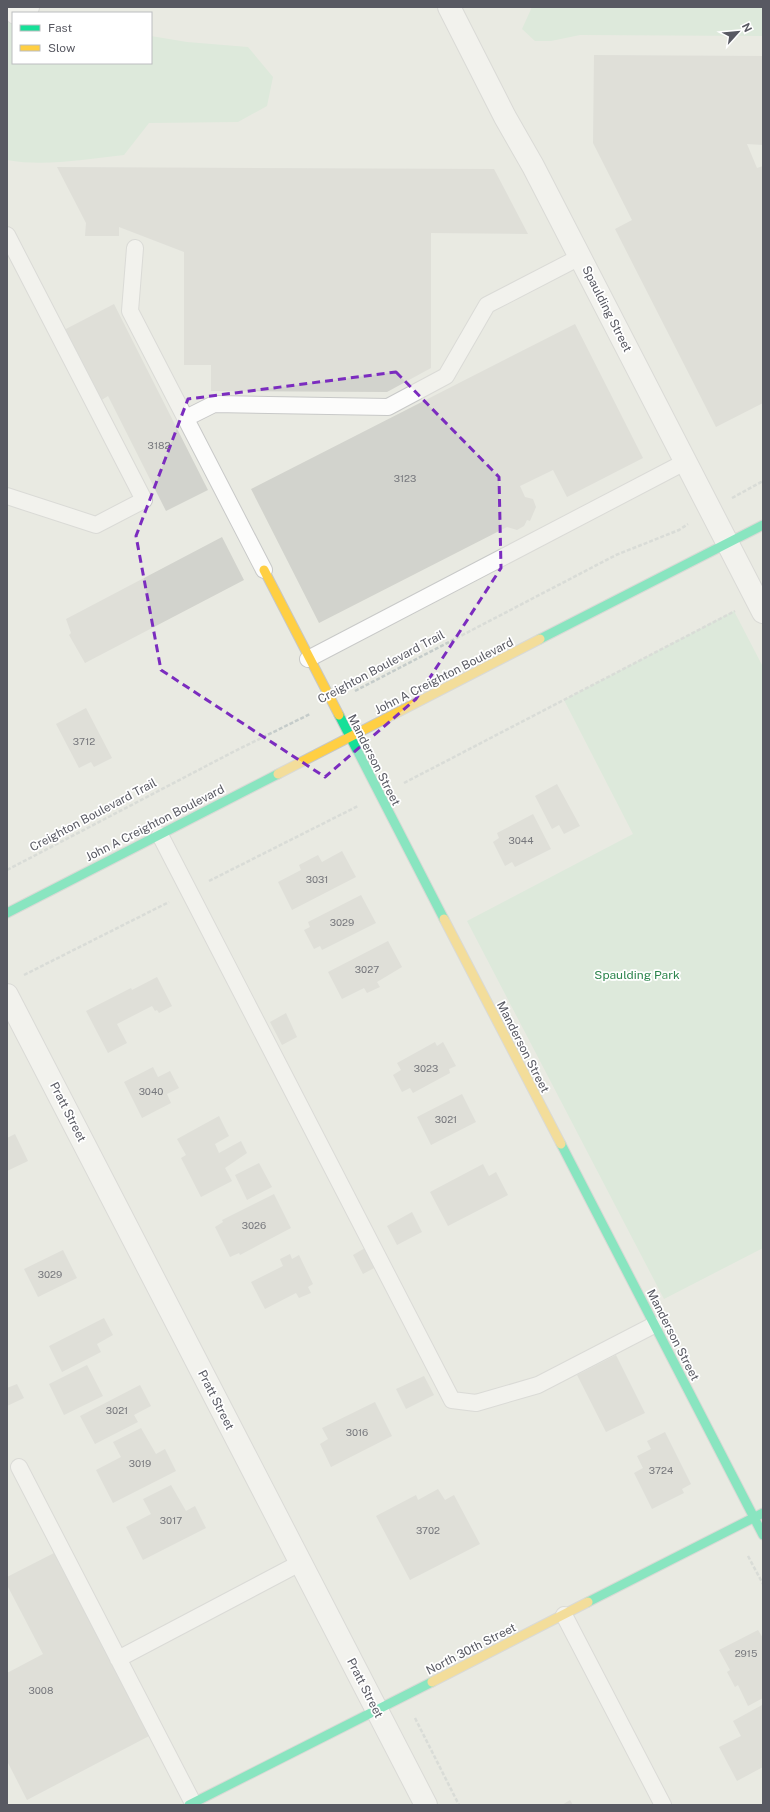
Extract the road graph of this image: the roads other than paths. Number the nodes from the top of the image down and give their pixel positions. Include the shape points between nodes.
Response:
1 (28, 7) edge
2 (449, 7) edge
3 (18, 12) edge
4 (7, 235) edge
5 (135, 248) dead end
6 (580, 257) junction
7 (186, 418) junction
8 (685, 462) junction
9 (7, 496) edge
10 (763, 525) edge
11 (728, 544) junction
12 (264, 570) joint
13 (763, 612) edge
14 (308, 659) junction
15 (349, 738) junction
16 (160, 835) junction
17 (7, 913) edge
18 (7, 995) edge
19 (654, 1325) junction
20 (20, 1467) dead end
21 (763, 1513) edge
22 (754, 1518) junction
23 (763, 1535) edge
24 (300, 1563) junction
25 (564, 1615) junction
26 (118, 1659) junction
27 (377, 1710) junction
28 (191, 1804) edge
29 (426, 1805) edge
30 (663, 1805) edge

1 - 3 street
2 - 6 street, Spaulding Street
4 - 9 lane via 144,500 96,525
5 - 7 lane via 130,312
6 - 7 lane via 487,305 446,376 388,407 214,404
6 - 8 street, Spaulding Street
7 - 12 lane
8 - 11 street, Spaulding Street
8 - 14 lane
10 - 11 street, John A Creighton Boulevard
11 - 13 street, Spaulding Street
11 - 15 street, John A Creighton Boulevard
12 - 14 street, Manderson Street
14 - 15 street, Manderson Street
15 - 16 street, John A Creighton Boulevard
15 - 19 street, Manderson Street
16 - 17 street, John A Creighton Boulevard
16 - 19 lane via 452,1400 476,1403 538,1385
18 - 24 street, Pratt Street
19 - 22 street, Manderson Street
20 - 26 lane
21 - 22 street, North 30th Street
22 - 23 street, Manderson Street
22 - 25 street, North 30th Street
24 - 26 lane
24 - 27 street, Pratt Street
25 - 27 street, North 30th Street
25 - 30 lane
26 - 28 lane
27 - 28 street, North 30th Street
27 - 29 street, Pratt Street

